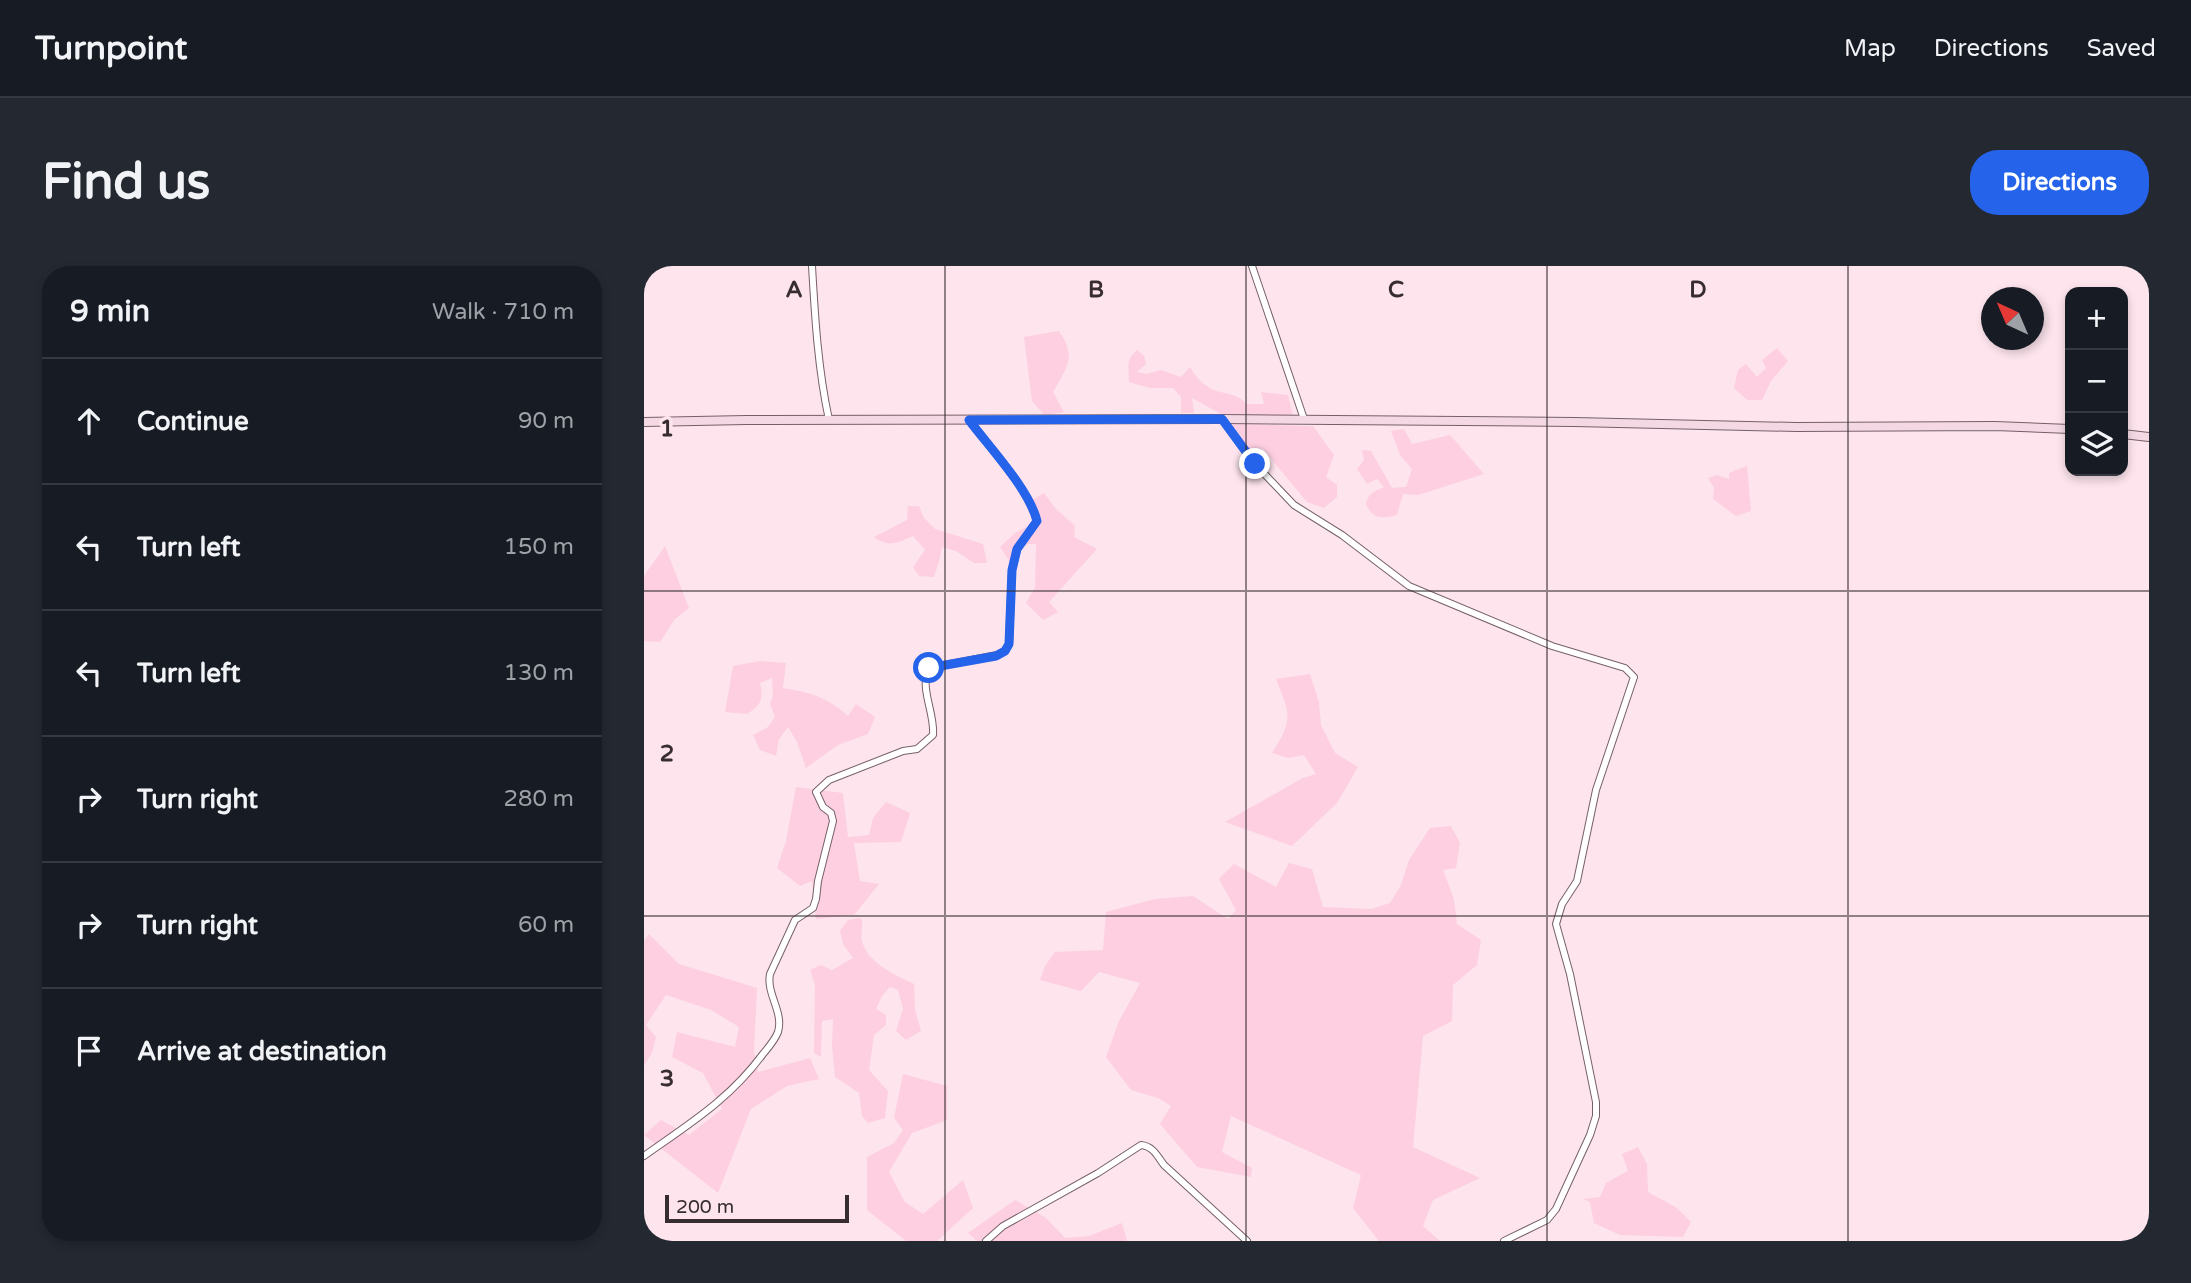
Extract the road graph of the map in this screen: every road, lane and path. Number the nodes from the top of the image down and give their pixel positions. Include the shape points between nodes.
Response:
1 (813, 266) edge
2 (1252, 266) edge
3 (1222, 419) junction
4 (1304, 419) junction
5 (829, 420) junction
6 (969, 420) junction
7 (644, 422) edge
8 (2065, 429) edge
9 (2128, 435) edge
10 (2149, 437) edge
11 (644, 1156) edge
12 (986, 1241) edge
13 (1247, 1241) edge
14 (1504, 1241) edge

1 - 5 street via 815,322
2 - 4 street
3 - 4 street
3 - 6 street
3 - 14 street via 1255,464 1294,505 1409,586 1552,646 1625,668 1634,677 1596,790 1577,881 1556,924 1570,974 1596,1116 1556,1209 1546,1220
4 - 8 street
5 - 6 street
5 - 7 street
6 - 11 street via 1022,489 1037,521 1017,549 1012,570 1009,644 996,656 929,668 926,690 933,735 917,749 829,780 816,792 833,821 813,908 794,920 770,974 768,982 779,1019 776,1036 726,1097
9 - 10 street
12 - 13 street via 1003,1226 1141,1145 1154,1151

